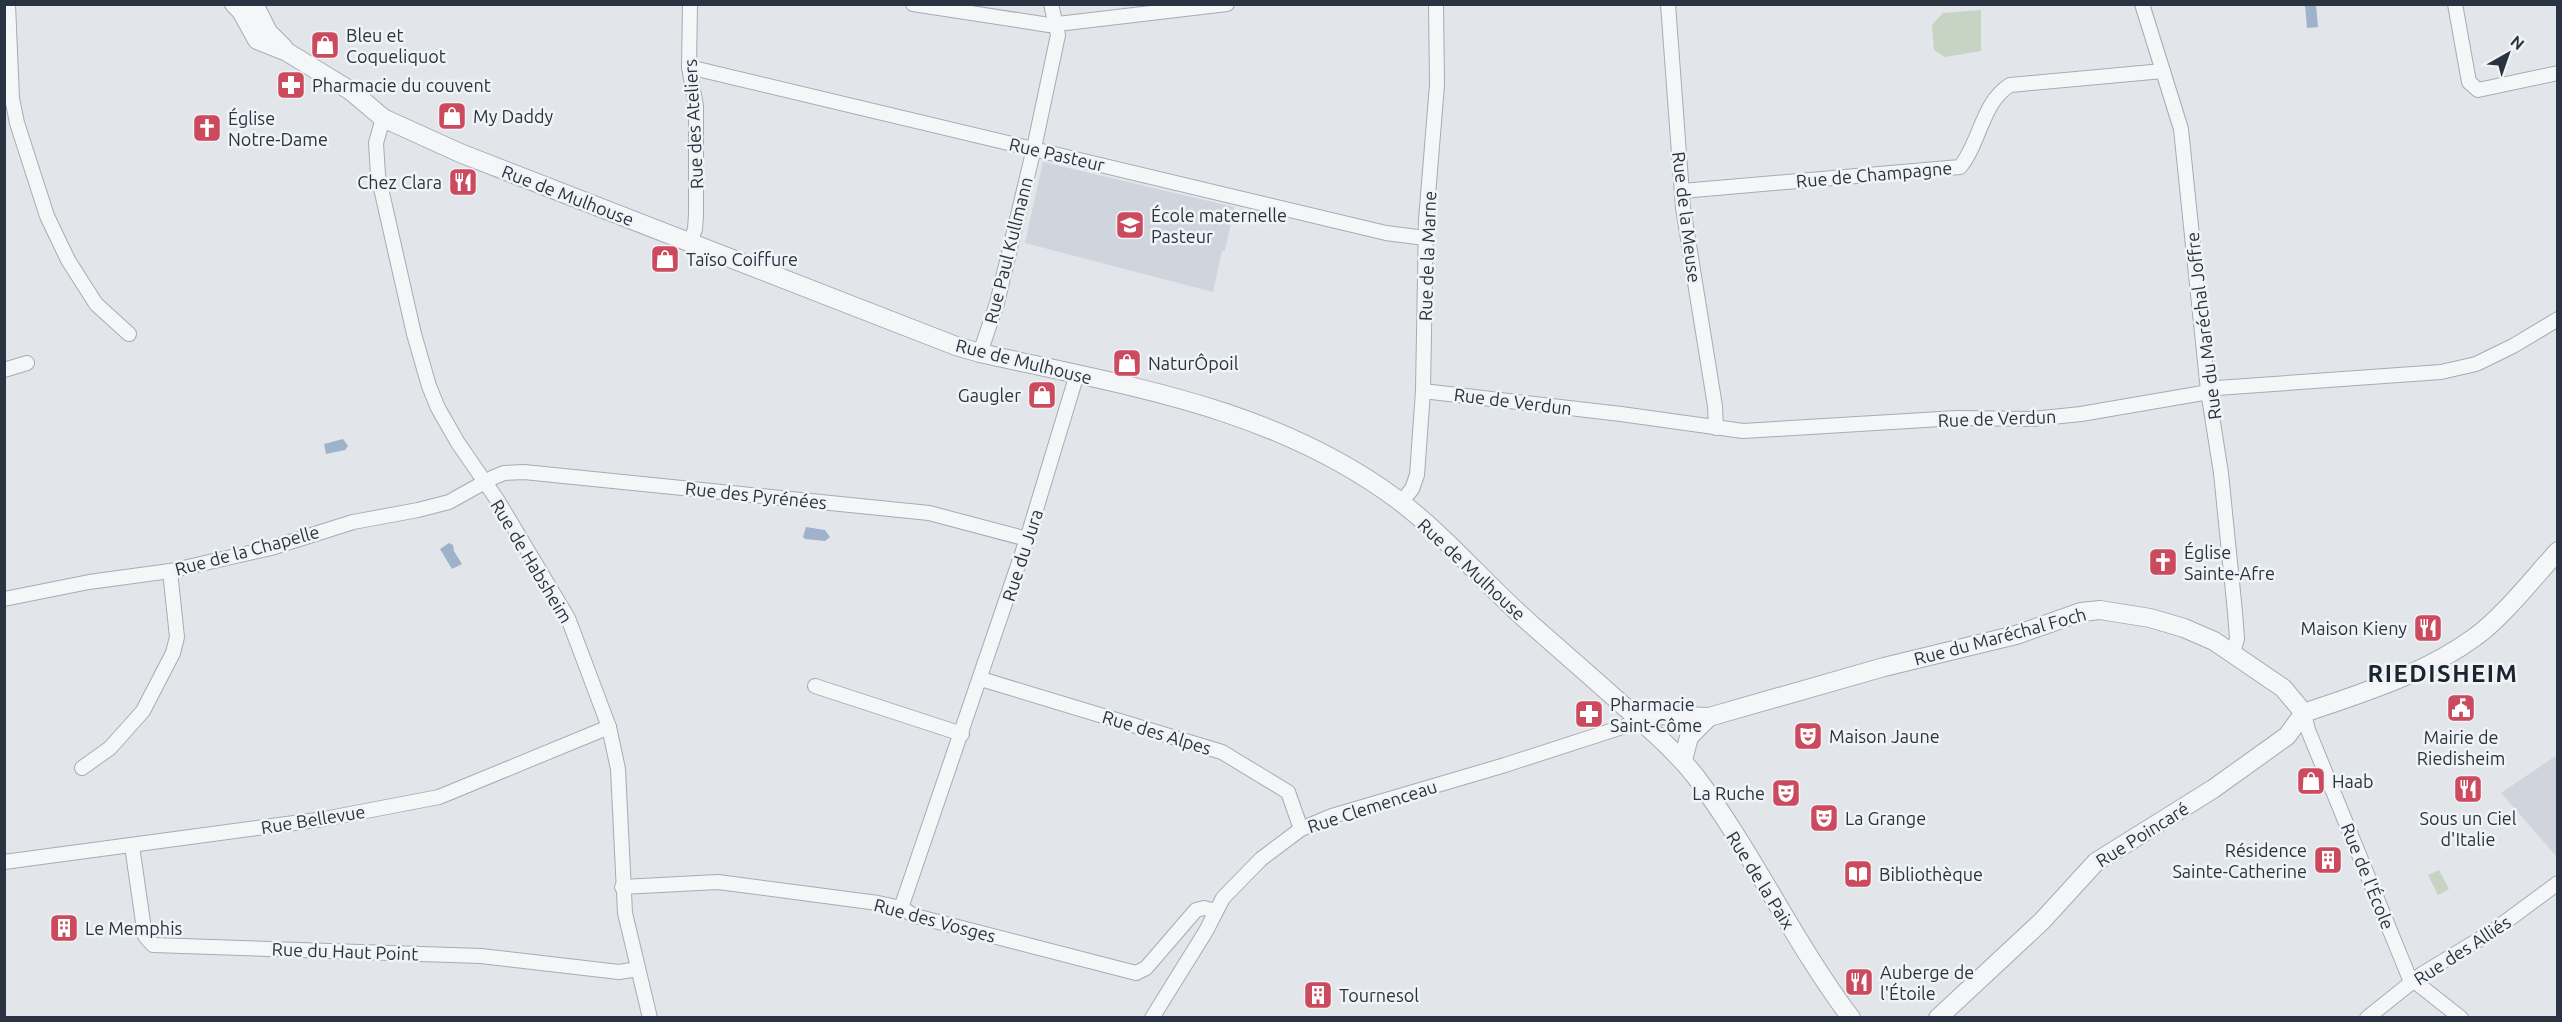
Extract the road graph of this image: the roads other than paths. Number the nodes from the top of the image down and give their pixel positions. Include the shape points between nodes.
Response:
1 (8, 4) edge
2 (234, 4) edge
3 (254, 4) edge
4 (690, 4) edge
5 (913, 4) edge
6 (1051, 4) edge
7 (1227, 4) edge
8 (1436, 4) edge
9 (1668, 4) edge
10 (2142, 4) edge
11 (2455, 4) edge
12 (1056, 24) junction
13 (287, 52) junction
14 (689, 67) junction
15 (2163, 71) junction
16 (2558, 73) edge
17 (382, 118) junction
18 (1034, 148) junction
19 (1682, 191) junction
20 (1425, 238) junction
21 (690, 243) junction
22 (2558, 319) edge
23 (129, 334) dead end
24 (980, 353) junction
25 (27, 363) dead end
26 (4, 370) edge
27 (1077, 374) junction
28 (1423, 391) junction
29 (2208, 391) junction
30 (1716, 428) junction
31 (484, 482) junction
32 (1401, 502) junction
33 (1027, 539) junction
34 (2558, 551) edge
35 (170, 571) junction
36 (4, 599) edge
37 (2233, 652) junction
38 (981, 679) junction
39 (815, 686) dead end
40 (2304, 713) junction
41 (1709, 717) junction
42 (1641, 721) junction
43 (609, 728) junction
44 (962, 734) junction
45 (1683, 760) junction
46 (82, 768) dead end
47 (1301, 829) junction
48 (132, 846) junction
49 (4, 862) edge
50 (2558, 883) edge
51 (622, 887) junction
52 (901, 908) junction
53 (1216, 911) junction
54 (638, 969) junction
55 (2412, 982) junction
56 (650, 1017) edge
57 (1152, 1017) edge
58 (1851, 1017) edge
59 (1938, 1017) edge
60 (2367, 1017) edge
61 (2461, 1017) edge

1 - 23 street via 12,98 47,216 68,260 96,304
2 - 13 street, Rue de Mulhouse via 257,40
3 - 13 street, Rue de Mulhouse via 268,32
4 - 14 street, Rue des Ateliers
5 - 12 street via 1033,24
6 - 12 street, Rue Paul Kullmann
7 - 12 street
8 - 20 street, Rue de la Marne via 1437,85
9 - 19 street, Rue de la Meuse
10 - 15 street, Rue du Maréchal Joffre
11 - 16 street via 2469,82 2478,90
12 - 18 street, Rue Paul Kullmann via 1058,36
13 - 17 street, Rue de Mulhouse via 351,90
14 - 18 street, Rue Pasteur
14 - 21 street, Rue des Ateliers via 696,106 696,215
15 - 19 street, Rue de Champagne via 2010,85 1993,100 1969,157 1960,167
15 - 29 street, Rue du Maréchal Joffre via 2181,129
17 - 21 street, Rue de Mulhouse via 460,153
17 - 31 street, Rue de Habsheim via 375,155 414,334 438,408
18 - 20 street, Rue Pasteur
18 - 24 street, Rue Paul Kullmann via 997,303
19 - 30 street, Rue de la Meuse
20 - 28 street, Rue de la Marne
21 - 24 street, Rue de Mulhouse
22 - 29 street, Rue de Verdun via 2476,364 2441,372
24 - 27 street, Rue de Mulhouse
25 - 26 street
27 - 32 street, Rue de Mulhouse via 1191,400 1252,422 1311,448
27 - 33 street, Rue du Jura
28 - 30 street, Rue de Verdun
28 - 32 street, Rue de la Marne via 1417,475
29 - 30 street, Rue de Verdun via 2081,414 2032,418 1957,418 1743,431
29 - 37 street, Rue du Maréchal Joffre via 2219,455 2235,612 2237,639
31 - 33 street, Rue des Pyrénées via 504,473 524,472 929,513
31 - 35 street, Rue de la Chapelle via 449,502 353,522 271,548
31 - 43 street, Rue de Habsheim via 567,618
32 - 42 street, Rue de Mulhouse via 1518,613
33 - 38 street, Rue du Jura
34 - 40 street via 2487,627 2455,651 2404,677
35 - 36 street, Rue de la Chapelle
35 - 46 street via 177,637 173,653 143,711 110,748
37 - 40 street, Rue du Maréchal Foch via 2283,688
37 - 41 street, Rue du Maréchal Foch via 2201,634 2150,618 2114,611 2081,612 2027,632
38 - 44 street, Rue du Jura
38 - 47 street, Rue des Alpes via 1222,752 1288,792
39 - 44 street
40 - 55 street, Rue de l'École
40 - 59 street, Rue Poincaré via 2288,736 2213,789 2096,862 2042,921
41 - 42 street, Rue du Maréchal Foch via 1656,716
41 - 45 street via 1689,737
42 - 45 street, Rue de la Paix
42 - 47 street, Rue Clemenceau via 1332,816
43 - 48 street, Rue Bellevue via 439,797 324,819
43 - 51 street, Rue de Habsheim via 619,778
44 - 52 street, Rue du Jura
45 - 58 street, Rue de la Paix
47 - 53 street, Rue Clemenceau via 1261,859
48 - 49 street, Rue Bellevue
48 - 54 street, Rue du Haut Point via 145,936 153,945 481,957 619,972
50 - 55 street, Rue des Alliés via 2493,932
51 - 52 street, Rue des Vosges via 718,882
51 - 54 street, Rue de Habsheim
52 - 53 street, Rue des Vosges via 915,916 1136,973 1146,968 1196,910
53 - 57 street, Rue Clemenceau
54 - 56 street, Rue de Habsheim
55 - 60 street, Rue des Alliés
55 - 61 street, Rue de l'École

